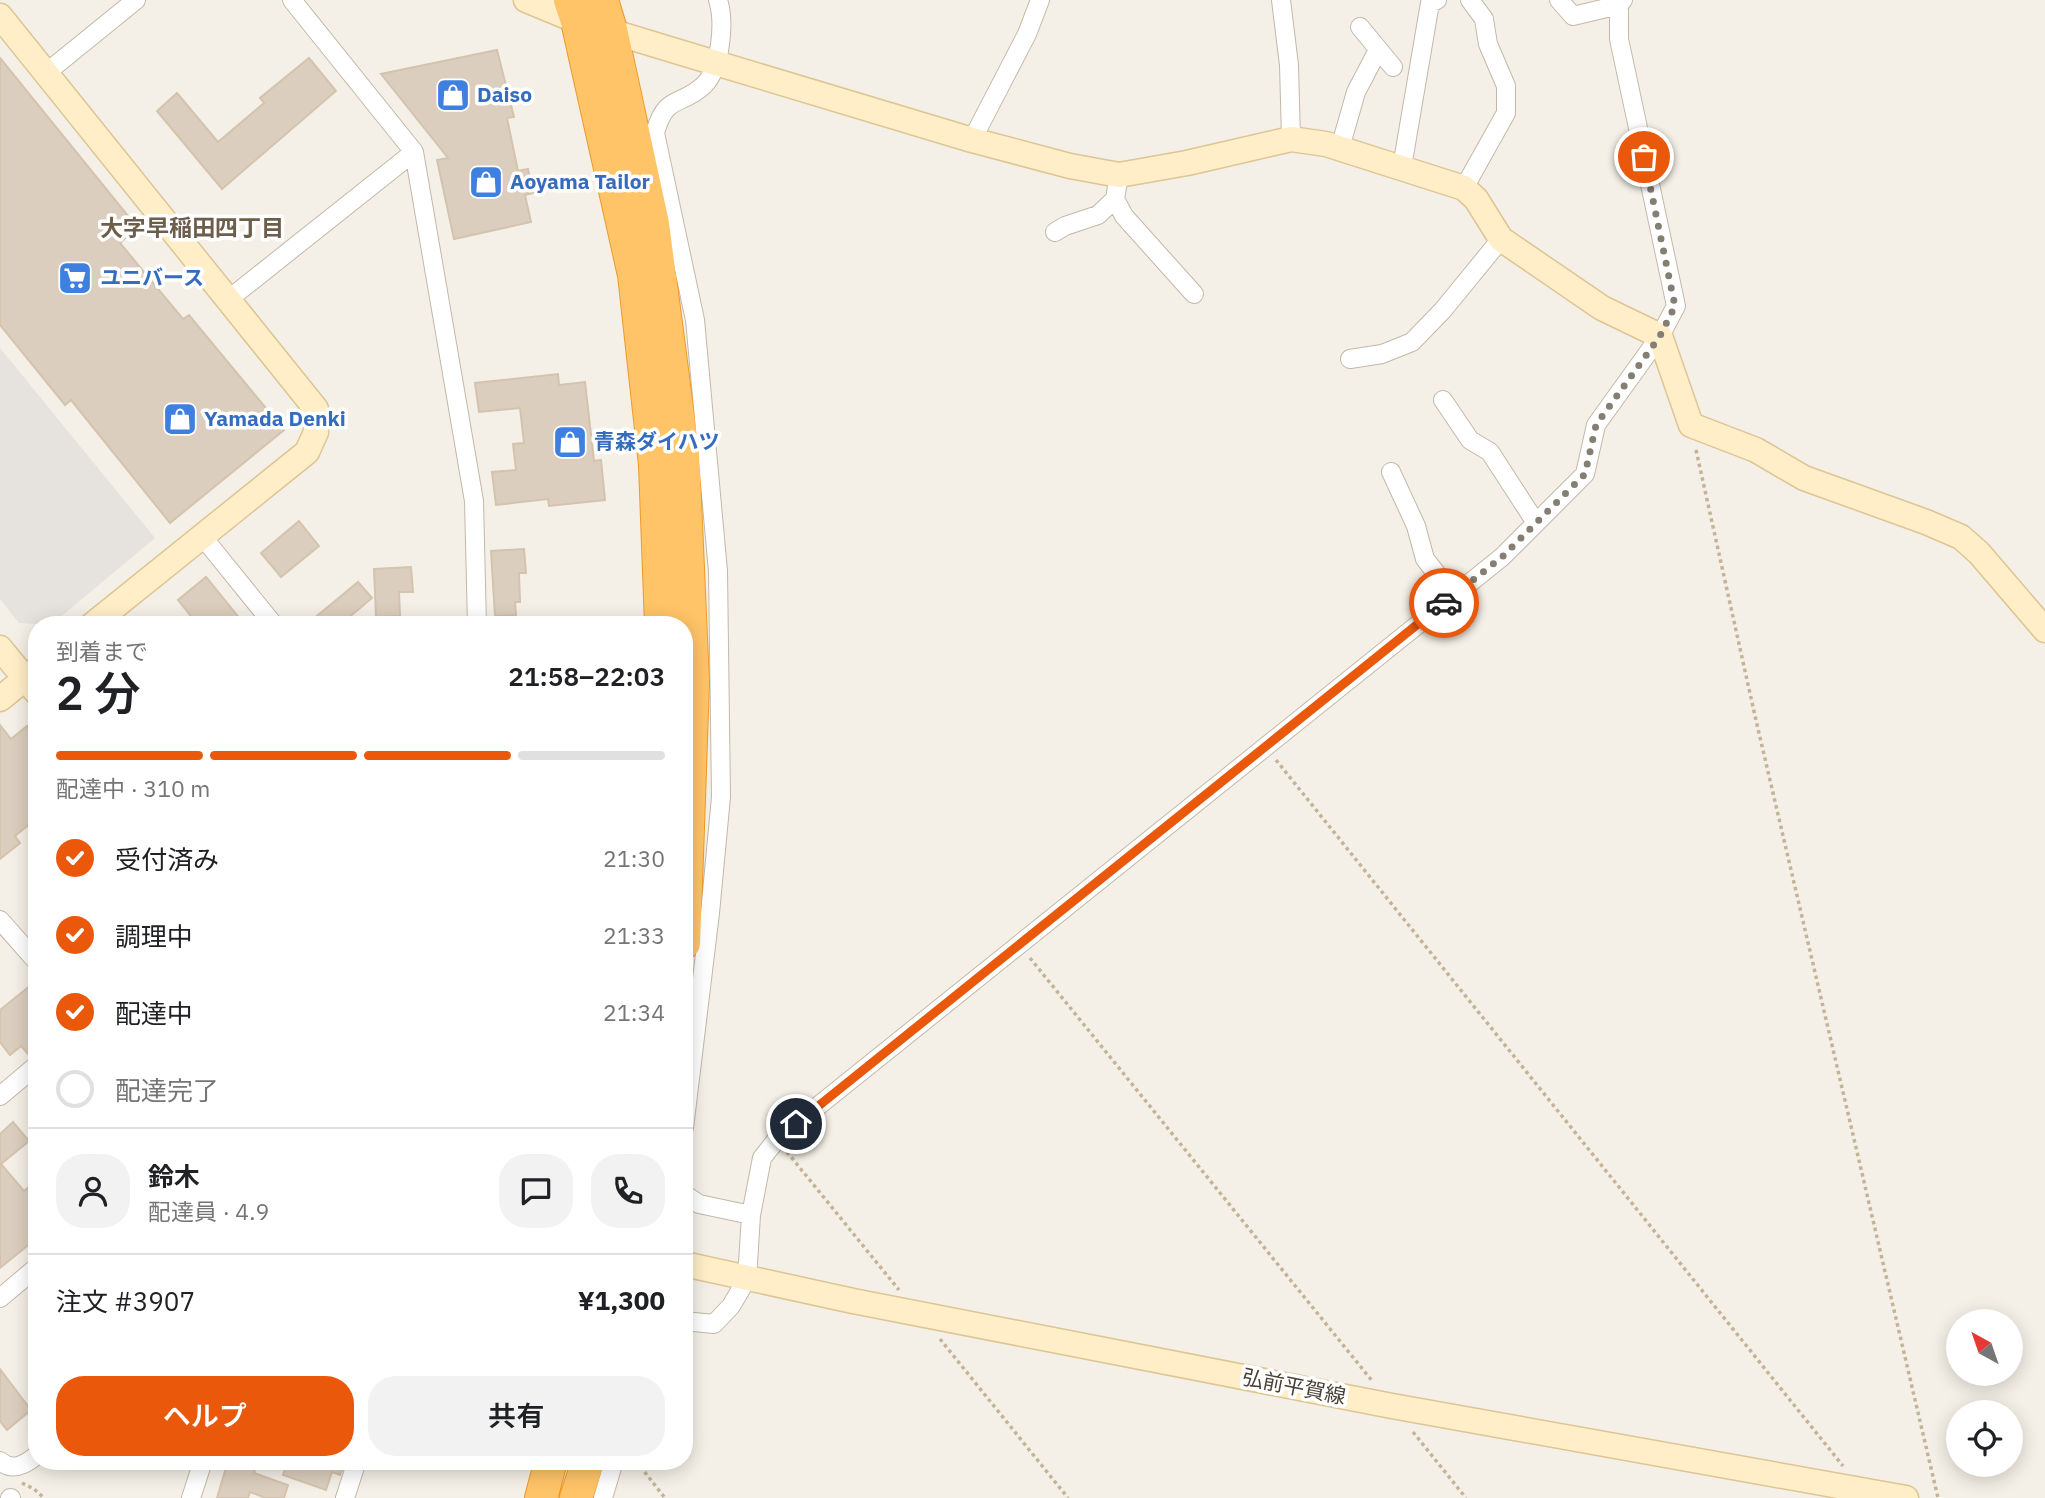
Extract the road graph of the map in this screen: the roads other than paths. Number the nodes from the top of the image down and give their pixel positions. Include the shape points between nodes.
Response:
1 (136, 0) edge
2 (292, 0) edge
3 (526, 0) edge
4 (602, 0) edge
5 (718, 0) edge
6 (1040, 0) edge
7 (1281, 0) edge
8 (1437, 0) edge
9 (1470, 0) edge
10 (1559, 0) edge
11 (1621, 3) edge
12 (574, 11) edge
13 (0, 16) edge
14 (1360, 27) dead end
15 (611, 30) junction
16 (1378, 50) junction
17 (715, 63) junction
18 (1393, 67) dead end
19 (46, 73) junction
20 (1291, 139) junction
21 (972, 140) junction
22 (1340, 148) junction
23 (414, 152) junction
24 (1402, 167) junction
25 (1117, 187) junction
26 (1464, 188) junction
27 (1055, 232) dead end
28 (1501, 239) junction
29 (1194, 294) dead end
30 (229, 299) junction
31 (1660, 336) junction
32 (1350, 359) dead end
33 (1443, 400) dead end
34 (1391, 472) dead end
35 (1536, 523) junction
36 (202, 536) junction
37 (1454, 596) junction
38 (103, 616) edge
39 (267, 616) edge
40 (477, 616) edge
41 (661, 616) edge
42 (690, 616) edge
43 (2045, 630) edge
44 (0, 648) edge
45 (28, 675) edge
46 (28, 683) edge
47 (0, 699) edge
48 (0, 920) edge
49 (28, 952) edge
50 (693, 1055) edge
51 (28, 1073) edge
52 (0, 1096) edge
53 (693, 1200) edge
54 (751, 1214) junction
55 (693, 1266) edge
56 (28, 1275) edge
57 (747, 1279) junction
58 (0, 1298) edge
59 (693, 1322) edge
60 (28, 1460) edge
61 (0, 1461) edge
62 (200, 1470) edge
63 (354, 1470) edge
64 (549, 1470) edge
65 (585, 1470) edge
66 (611, 1470) edge
67 (191, 1498) edge
68 (345, 1498) edge
69 (541, 1498) edge
70 (576, 1498) edge
71 (603, 1498) edge
72 (1906, 1498) edge

1 - 19 street
2 - 23 street
3 - 12 street
4 - 15 highway
5 - 17 street via 722,32
6 - 21 street
7 - 20 street
8 - 24 street via 1430,3
9 - 26 street via 1483,19 1506,86 1506,113
10 - 11 street via 1573,16
11 - 31 street via 1619,39 1675,306
12 - 15 street
12 - 41 highway via 634,275 655,465
13 - 19 street
14 - 16 street
15 - 17 street
15 - 42 highway via 653,224 682,454
16 - 18 street
16 - 22 street via 1356,92
17 - 21 street
17 - 50 street via 702,88 669,104 655,133 695,320 718,571 721,797
19 - 30 street
20 - 22 street
20 - 25 street via 1187,163
21 - 25 street via 1070,166
22 - 24 street
23 - 30 street
23 - 40 street via 474,501
24 - 26 street
25 - 27 street via 1098,215
25 - 29 street via 1124,216
26 - 28 street
28 - 31 street via 1602,308
28 - 32 street via 1412,342 1382,354
30 - 36 street via 316,409 316,432 307,452
31 - 35 street via 1596,425 1585,474
31 - 43 street via 1691,425 1756,450 1804,478 1961,537
33 - 35 street via 1470,440 1490,452
34 - 37 street via 1416,526 1425,559
35 - 37 street
36 - 38 street
36 - 39 street
37 - 54 street via 777,1139 762,1158
44 - 45 street
46 - 47 street
48 - 49 street
51 - 52 street
53 - 54 street
54 - 57 street
55 - 57 street, 弘前平賀線
56 - 58 street
57 - 59 street via 714,1324
57 - 72 street, 弘前平賀線 via 1392,1406
60 - 61 street via 17,1467
62 - 67 street
63 - 68 street
64 - 69 highway
65 - 70 highway
66 - 71 street

